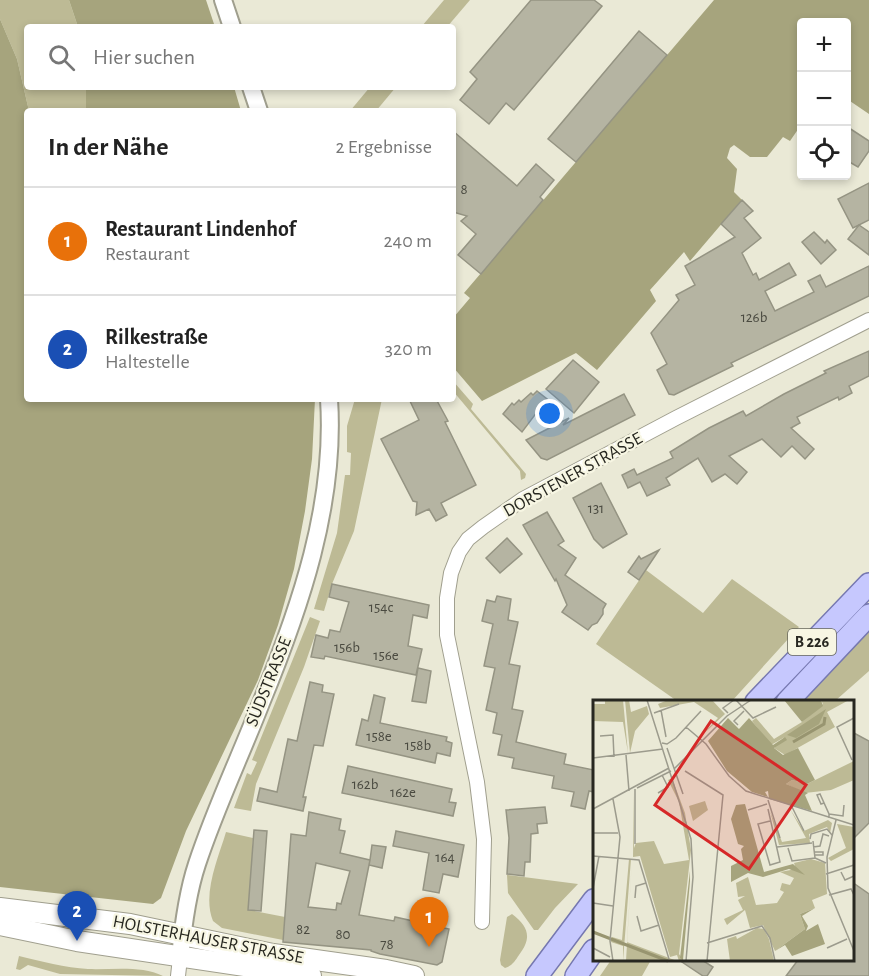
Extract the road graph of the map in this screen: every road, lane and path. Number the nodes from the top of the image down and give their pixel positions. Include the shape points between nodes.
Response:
1 (223, 0) edge
2 (231, 24) edge
3 (252, 90) edge
4 (258, 108) edge
5 (869, 320) edge
6 (329, 402) edge
7 (869, 584) edge
8 (869, 615) edge
9 (758, 700) edge
10 (789, 700) edge
11 (593, 901) edge
12 (0, 908) edge
13 (482, 922) dead end
14 (0, 925) edge
15 (182, 934) junction
16 (593, 951) edge
17 (179, 967) edge
18 (311, 976) edge
19 (414, 976) edge
20 (537, 976) edge
21 (576, 976) edge

1 - 2 street
3 - 4 street
5 - 13 street, DORSTENER STRASSE via 523,499 468,539 459,552 447,598 447,634 477,782 484,839
6 - 15 street, SÜDSTRASSE via 324,496 305,584 197,865
7 - 9 main road, B 226
8 - 10 main road, B 226
11 - 20 main road
12 - 15 main road, HOLSTERHAUSER STRASSE
14 - 17 main road, HOLSTERHAUSER STRASSE
15 - 17 street, SÜDSTRASSE
15 - 19 main road, HOLSTERHAUSER STRASSE via 273,954
16 - 21 main road
17 - 18 main road, HOLSTERHAUSER STRASSE

